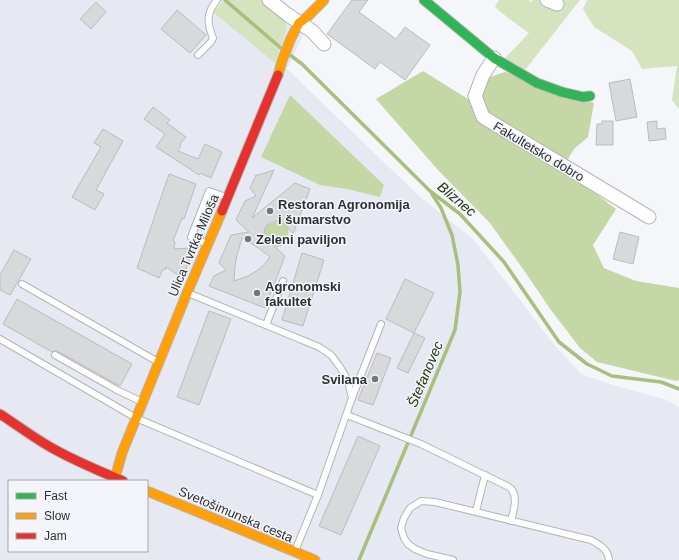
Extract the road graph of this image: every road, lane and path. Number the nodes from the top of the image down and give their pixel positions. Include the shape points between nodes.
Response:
1 (270, 0) edge
2 (324, 0) edge
3 (424, 0) edge
4 (216, 1) edge
5 (299, 23) junction
6 (324, 44) dead end
7 (198, 56) dead end
8 (494, 58) junction
9 (590, 96) dead end
10 (227, 198) junction
11 (649, 217) dead end
12 (208, 244) junction
13 (283, 281) dead end
14 (22, 284) dead end
15 (187, 293) junction
16 (382, 324) dead end
17 (266, 325) junction
18 (0, 339) edge
19 (55, 355) dead end
20 (159, 362) junction
21 (352, 398) junction
22 (143, 402) junction
23 (0, 414) edge
24 (347, 415) junction
25 (136, 418) junction
26 (485, 475) junction
27 (119, 480) edge
28 (148, 491) edge
29 (318, 495) junction
30 (476, 511) junction
31 (511, 521) junction
32 (294, 552) junction
33 (315, 560) edge
34 (453, 560) edge
35 (609, 560) edge

1 - 5 street
2 - 5 street
3 - 8 street
4 - 7 lane via 208,15 213,38
5 - 6 street via 312,31
5 - 10 street, Ulica Tvrtka Miloša
8 - 9 street via 537,83 562,92
8 - 11 street, Fakultetsko dobro via 483,75 475,96 483,117
10 - 12 street, Ulica Tvrtka Miloša
10 - 12 lane via 209,191 191,238
12 - 15 street, Ulica Tvrtka Miloša
13 - 17 lane
14 - 20 lane
15 - 17 lane
15 - 20 street, Ulica Tvrtka Miloša
16 - 21 lane
17 - 21 lane via 319,347 331,355 348,381
18 - 25 lane
19 - 22 lane
20 - 22 street, Ulica Tvrtka Miloša
21 - 24 lane
22 - 25 street, Ulica Tvrtka Miloša
23 - 27 street via 60,452
24 - 26 lane via 421,444
24 - 29 lane
25 - 27 street, Ulica Tvrtka Miloša via 122,453
25 - 29 lane
26 - 30 lane
26 - 31 lane via 513,491 515,506
28 - 32 street, Svetošimunska cesta
29 - 32 lane
30 - 31 lane
30 - 34 lane via 421,501 410,508 404,518 402,528 408,544 426,554
31 - 35 lane via 591,540 604,548
32 - 33 street, Svetošimunska cesta

